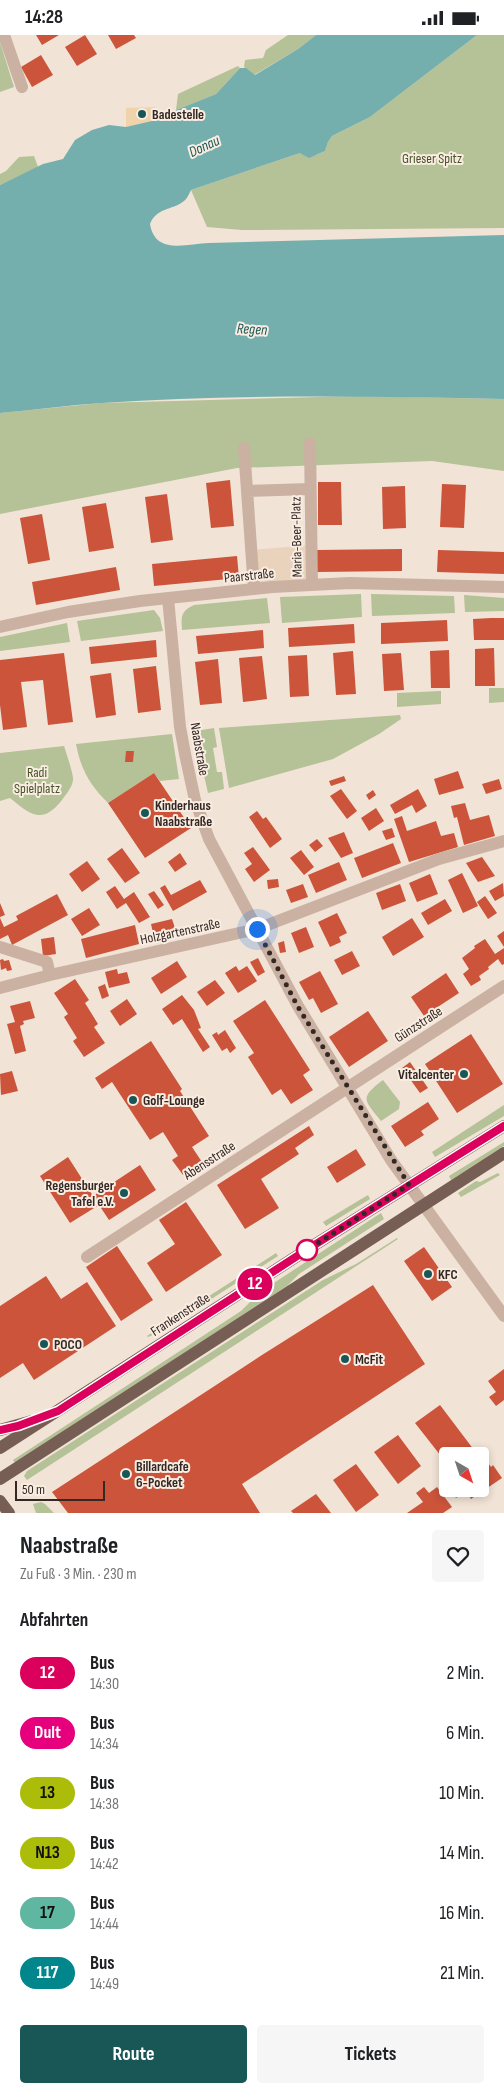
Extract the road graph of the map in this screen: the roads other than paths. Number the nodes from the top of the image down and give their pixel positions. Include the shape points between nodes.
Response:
1 (4, 35) edge
2 (22, 87) dead end
3 (310, 443) dead end
4 (244, 448) dead end
5 (310, 489) junction
6 (247, 491) junction
7 (312, 585) junction
8 (504, 587) edge
9 (254, 589) junction
10 (168, 598) junction
11 (0, 627) edge
12 (504, 841) edge
13 (257, 929) junction
14 (0, 947) edge
15 (50, 975) junction
16 (504, 985) edge
17 (0, 988) edge
18 (347, 1088) junction
19 (504, 1126) edge
20 (504, 1153) edge
21 (409, 1185) junction
22 (423, 1205) junction
23 (86, 1257) dead end
24 (504, 1316) edge
25 (58, 1411) junction
26 (0, 1430) edge
27 (0, 1448) edge
28 (0, 1479) edge
29 (0, 1501) edge
30 (9, 1513) edge

1 - 2 street
3 - 5 street, Maria-Beer-Platz
4 - 6 street
5 - 6 street, Maria-Beer-Platz
5 - 7 street, Maria-Beer-Platz
6 - 9 street
7 - 8 street, Paarstraße via 420,583
7 - 9 street, Paarstraße
9 - 10 street, Paarstraße
10 - 11 street, Paarstraße via 68,612
10 - 13 street, Naabstraße via 180,727 191,784 209,839
12 - 13 street, Holzgartenstraße via 432,862
13 - 15 street, Holzgartenstraße
13 - 18 street, Naabstraße via 298,1007
14 - 15 street via 48,962
15 - 17 street, Holzgartenstraße
16 - 18 street, Günzstraße
18 - 21 street, Naabstraße
18 - 23 street, Abensstraße
19 - 21 main road, Frankenstraße
20 - 22 main road
21 - 22 street, Naabstraße
21 - 25 main road, Frankenstraße
22 - 24 street, Naabstraße
22 - 28 main road
25 - 26 main road
25 - 27 main road, Frankenstraße
29 - 30 main road

